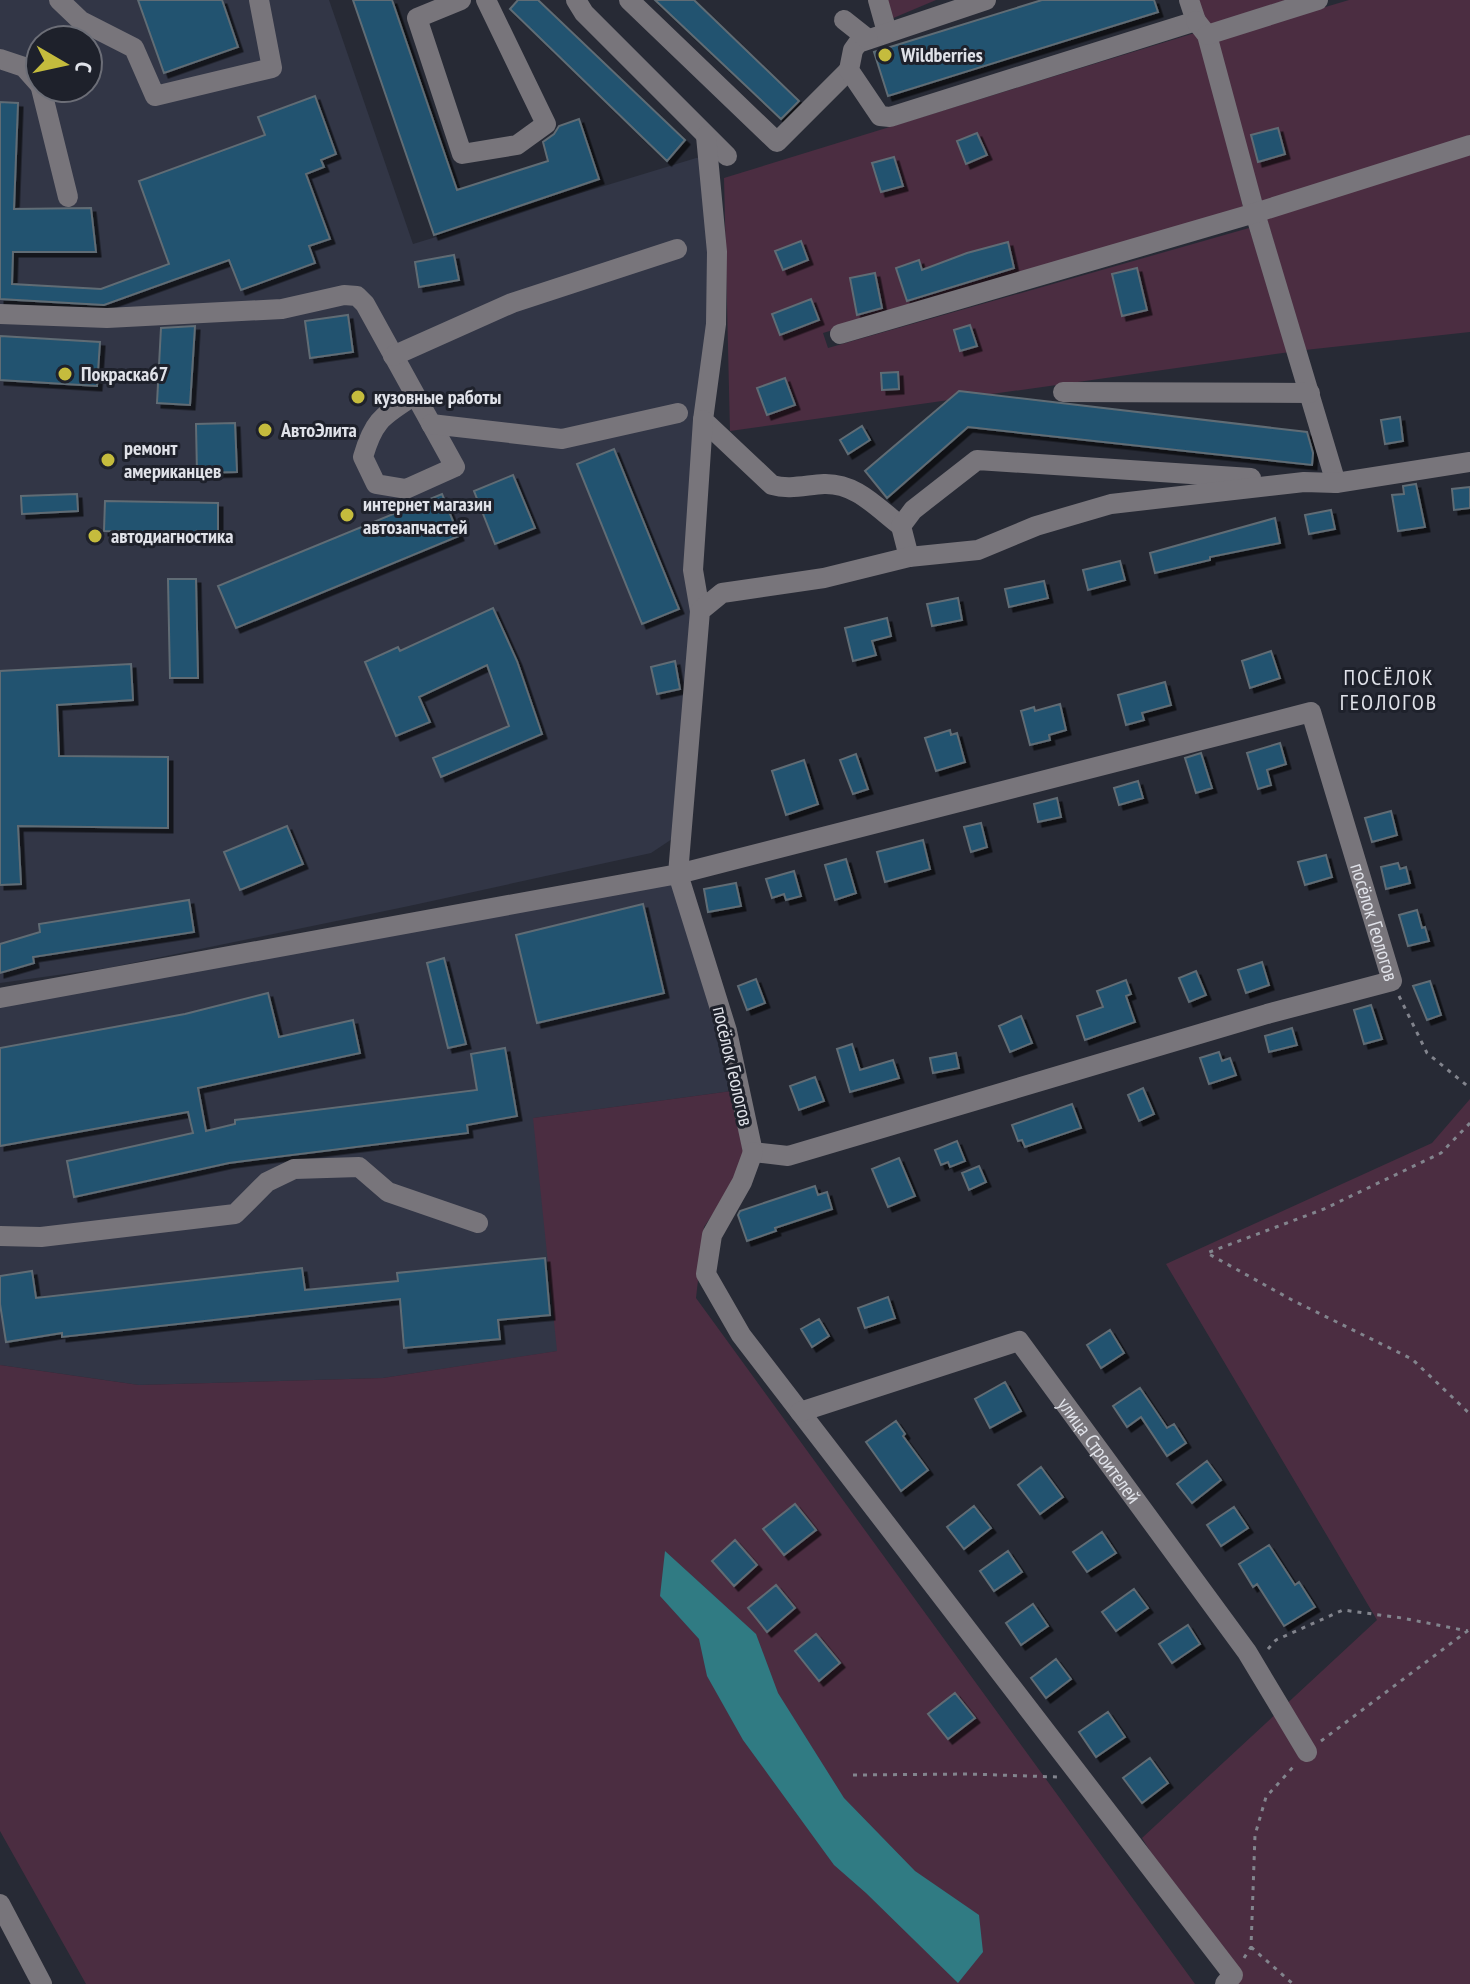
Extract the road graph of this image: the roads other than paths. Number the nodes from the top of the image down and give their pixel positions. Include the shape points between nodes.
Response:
1 (59, 0) edge
2 (259, 0) edge
3 (461, 0) edge
4 (486, 0) edge
5 (576, 0) edge
6 (629, 0) edge
7 (878, 0) edge
8 (986, 0) edge
9 (1189, 0) edge
10 (1318, 0) edge
11 (844, 20) dead end
12 (1202, 28) junction
13 (887, 32) junction
14 (868, 39) junction
15 (0, 59) edge
16 (24, 67) edge
17 (849, 70) junction
18 (44, 104) edge
19 (706, 136) junction
20 (1470, 145) edge
21 (727, 156) dead end
22 (68, 197) dead end
23 (1255, 213) junction
24 (677, 249) dead end
25 (0, 314) edge
26 (840, 334) dead end
27 (393, 356) junction
28 (1063, 392) dead end
29 (1310, 393) junction
30 (415, 395) junction
31 (678, 413) dead end
32 (703, 420) junction
33 (431, 424) junction
34 (1470, 462) edge
35 (1304, 482) junction
36 (1336, 483) junction
37 (901, 526) junction
38 (909, 557) junction
39 (700, 611) junction
40 (678, 874) junction
41 (0, 998) edge
42 (753, 1152) junction
43 (478, 1223) dead end
44 (0, 1236) edge
45 (800, 1412) junction
46 (1307, 1752) road end
47 (0, 1904) edge
48 (1229, 1979) edge
49 (37, 1982) edge

1 - 2 street via 81,21 134,48 155,96 272,68
3 - 4 street via 417,18 462,154 517,145 546,124
5 - 19 street
6 - 17 street via 777,142
7 - 13 street
8 - 13 street
9 - 12 street
10 - 12 street
11 - 14 street
12 - 17 street via 890,117 880,116
12 - 23 street
13 - 14 street
14 - 17 street via 853,50
15 - 16 street
18 - 22 street
19 - 21 street
19 - 32 street, посёлок Геологов via 717,252
20 - 23 street
23 - 26 street
23 - 29 street
24 - 27 street via 512,303
25 - 27 street via 107,318 282,309 357,296
27 - 30 street
28 - 29 street
29 - 36 street
30 - 33 street
30 - 33 street via 381,417 370,433 363,457 376,484 406,489 455,467
31 - 33 street via 562,439
32 - 37 street via 772,485 851,487
32 - 39 street, посёлок Геологов via 693,570
34 - 36 street
35 - 36 street
35 - 37 street via 977,460 913,510
35 - 38 street via 1111,504 978,550
37 - 38 street
38 - 39 street via 824,578 722,593
39 - 40 street, посёлок Геологов
40 - 41 street
40 - 42 street, посёлок Геологов via 727,1031
40 - 42 street, посёлок Геологов via 1311,712 1392,981 788,1156
42 - 45 street via 712,1235 706,1274 741,1335
43 - 44 street via 388,1192 359,1167 294,1169 267,1182 235,1214 41,1237
45 - 46 street, улица Строителей via 1019,1341 1255,1663
45 - 48 street
47 - 49 street

